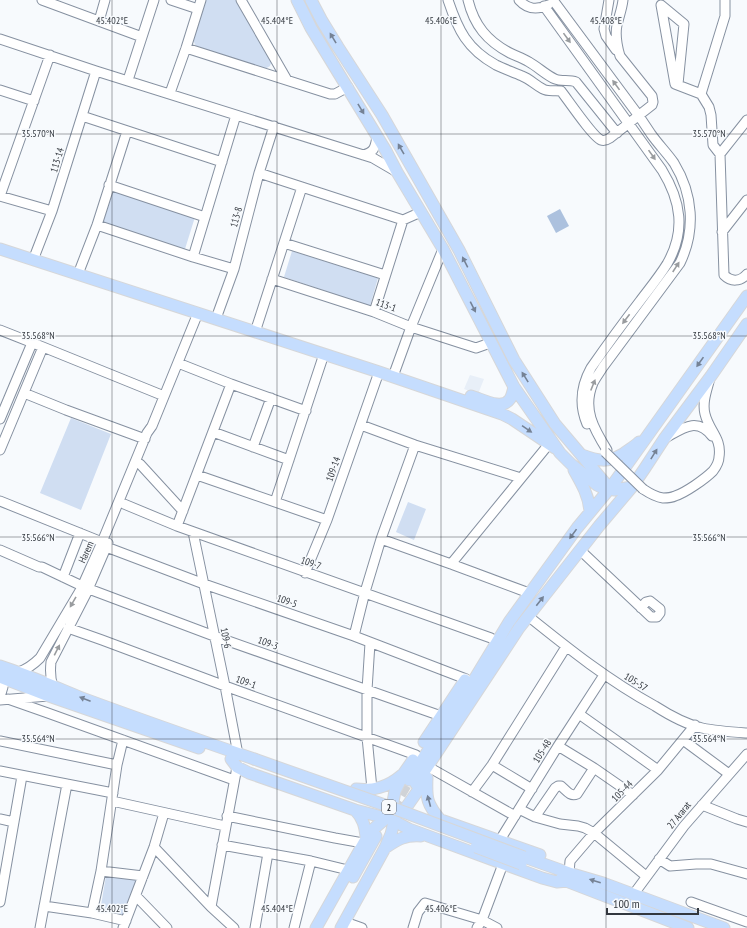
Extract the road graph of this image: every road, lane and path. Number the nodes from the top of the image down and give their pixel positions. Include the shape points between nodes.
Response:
1 (42, 0) edge
2 (105, 0) edge
3 (154, 0) edge
4 (171, 0) edge
5 (241, 0) edge
6 (297, 0) edge
7 (311, 0) edge
8 (448, 0) edge
9 (468, 0) edge
10 (519, 0) edge
11 (553, 0) edge
12 (609, 0) edge
13 (623, 0) edge
14 (725, 0) edge
15 (199, 4) edge
16 (544, 6) junction
17 (99, 21) junction
18 (605, 22) junction
19 (617, 24) junction
20 (142, 37) junction
21 (0, 39) edge
22 (186, 48) junction
23 (50, 55) junction
24 (620, 56) junction
25 (96, 71) junction
26 (128, 80) junction
27 (287, 80) junction
28 (566, 81) junction
29 (678, 86) junction
30 (348, 87) junction
31 (0, 90) edge
32 (561, 92) junction
33 (170, 93) junction
34 (701, 94) junction
35 (34, 101) junction
36 (632, 106) junction
37 (622, 114) junction
38 (236, 115) junction
39 (82, 116) junction
40 (639, 116) junction
41 (747, 120) edge
42 (629, 124) junction
43 (274, 126) junction
44 (127, 131) junction
45 (617, 133) junction
46 (651, 134) junction
47 (377, 137) junction
48 (641, 141) junction
49 (720, 154) junction
50 (363, 155) junction
51 (222, 162) junction
52 (397, 172) junction
53 (259, 173) junction
54 (110, 185) junction
55 (302, 187) junction
56 (0, 196) edge
57 (747, 200) edge
58 (52, 211) junction
59 (421, 212) junction
60 (205, 216) junction
61 (403, 220) junction
62 (96, 225) junction
63 (722, 232) junction
64 (284, 243) junction
65 (0, 244) edge
66 (0, 250) edge
67 (443, 250) junction
68 (35, 255) junction
69 (193, 257) junction
70 (80, 269) junction
71 (234, 269) junction
72 (747, 274) edge
73 (385, 276) junction
74 (272, 279) junction
75 (658, 285) junction
76 (747, 296) edge
77 (642, 299) junction
78 (648, 306) junction
79 (199, 310) junction
80 (374, 312) junction
81 (218, 313) junction
82 (747, 324) edge
83 (257, 326) junction
84 (411, 327) junction
85 (0, 330) edge
86 (490, 342) junction
87 (32, 343) junction
88 (43, 347) junction
89 (324, 354) junction
90 (178, 363) junction
91 (395, 371) junction
92 (379, 372) junction
93 (711, 376) junction
94 (231, 384) junction
95 (514, 387) junction
96 (24, 392) junction
97 (164, 396) junction
98 (271, 398) junction
99 (503, 409) junction
100 (306, 411) junction
101 (0, 419) edge
102 (361, 425) junction
103 (152, 426) junction
104 (652, 429) junction
105 (213, 432) junction
106 (145, 439) junction
107 (664, 439) junction
108 (415, 445) junction
109 (552, 446) junction
110 (253, 447) junction
111 (0, 450) edge
112 (606, 451) junction
113 (581, 454) junction
114 (289, 460) junction
115 (140, 464) junction
116 (571, 464) junction
117 (197, 474) junction
118 (522, 478) junction
119 (611, 487) junction
120 (632, 487) junction
121 (644, 487) junction
122 (0, 501) edge
123 (275, 502) junction
124 (124, 504) junction
125 (594, 509) junction
126 (183, 511) junction
127 (607, 517) junction
128 (327, 520) junction
129 (177, 526) junction
130 (599, 526) junction
131 (193, 532) junction
132 (80, 534) junction
133 (382, 539) junction
134 (103, 545) junction
135 (0, 550) edge
136 (580, 550) junction
137 (451, 564) junction
138 (39, 567) junction
139 (305, 572) junction
140 (63, 577) junction
141 (204, 584) junction
142 (84, 590) junction
143 (364, 592) junction
144 (529, 594) junction
145 (641, 608) dead end
146 (528, 616) junction
147 (509, 622) junction
148 (68, 628) junction
149 (519, 628) junction
150 (214, 636) junction
151 (354, 636) junction
152 (491, 638) junction
153 (370, 643) junction
154 (566, 647) junction
155 (0, 666) edge
156 (19, 672) junction
157 (604, 675) junction
158 (2, 677) edge
159 (466, 679) junction
160 (225, 686) junction
161 (367, 690) junction
162 (51, 691) junction
163 (3, 699) edge
164 (579, 714) junction
165 (441, 716) junction
166 (694, 725) junction
167 (747, 733) edge
168 (367, 737) junction
169 (123, 740) junction
170 (683, 740) junction
171 (0, 741) edge
172 (208, 743) junction
173 (558, 746) junction
174 (237, 749) junction
175 (747, 754) edge
176 (416, 755) junction
177 (234, 763) junction
178 (253, 763) junction
179 (117, 765) junction
180 (492, 765) junction
181 (594, 768) junction
182 (658, 770) junction
183 (0, 771) edge
184 (429, 773) junction
185 (730, 774) junction
186 (22, 776) junction
187 (410, 779) junction
188 (234, 780) junction
189 (66, 784) junction
190 (532, 789) junction
191 (472, 792) junction
192 (374, 793) junction
193 (633, 795) junction
194 (112, 797) junction
195 (394, 797) junction
196 (702, 805) junction
197 (355, 810) junction
198 (401, 812) junction
199 (517, 812) junction
200 (164, 813) junction
201 (371, 814) junction
202 (227, 816) junction
203 (535, 817) junction
204 (0, 820) edge
205 (441, 821) junction
206 (14, 822) junction
207 (747, 822) edge
208 (226, 826) junction
209 (409, 829) junction
210 (594, 833) junction
211 (433, 837) junction
212 (377, 838) junction
213 (500, 840) junction
214 (222, 845) junction
215 (154, 847) junction
216 (268, 853) junction
217 (659, 859) junction
218 (311, 861) junction
219 (503, 864) junction
220 (348, 870) junction
221 (101, 871) junction
222 (747, 874) edge
223 (143, 876) junction
224 (646, 876) junction
225 (569, 877) junction
226 (633, 895) junction
227 (136, 896) junction
228 (0, 902) edge
229 (692, 902) dead end
230 (44, 906) junction
231 (211, 907) junction
232 (92, 913) junction
233 (747, 922) edge
234 (125, 924) edge
235 (480, 924) edge
236 (343, 925) edge
237 (40, 928) edge
238 (167, 928) edge
239 (234, 928) edge
240 (255, 928) edge
241 (294, 928) edge
242 (316, 928) edge
243 (324, 928) edge
244 (332, 928) edge
245 (362, 928) edge
246 (413, 928) edge
247 (497, 928) edge
248 (688, 928) edge
249 (724, 928) edge

1 - 17 street
2 - 17 street
3 - 20 street
4 - 15 street
5 - 27 street
6 - 30 main road
113 -> 7 main road via 555,424 514,360 459,250 382,115
8 - 32 street via 462,34 487,60 524,76 542,89
9 - 28 street via 477,25 490,40 553,78
10 - 16 street via 528,7
11 - 16 street
36 -> 11 street
12 - 18 street
13 - 19 street
14 - 34 street via 725,16
15 - 22 street
16 -> 37 street
17 - 20 street
18 - 19 street
18 - 24 street via 606,36
19 - 24 street via 616,40
20 - 26 street
21 - 23 street
22 - 27 street
22 - 33 street
23 - 25 street
23 - 35 street
24 - 40 street via 653,97 652,105
25 - 26 street
25 - 39 street, 113-14
26 - 33 street
27 - 30 street via 330,94
28 - 32 street
28 - 45 street via 578,84
29 - 29 street via 675,84 661,5 684,24
29 - 34 street
30 -> 47 main road
31 - 35 street
32 - 45 street via 599,139 608,140
33 - 38 street
34 - 49 street via 710,110 713,145
35 - 56 street
36 - 37 street
36 - 40 street
37 - 42 street
38 - 43 street
38 - 51 street
39 - 44 street
39 - 58 street, 113-14
40 - 42 street
40 - 46 street
41 - 49 street
42 - 45 street
42 - 48 street
43 - 50 street
43 - 53 street, 113-8
44 - 51 street
44 - 54 street
46 - 48 street
75 -> 46 street via 677,267 683,255 689,234 690,210 681,176
47 - 50 street via 373,151
47 - 52 main road
48 -> 75 street via 662,170 674,194 678,212 678,238
49 - 63 street
50 - 52 street
51 - 60 street
52 - 59 main road
53 - 55 street
53 - 71 street, 113-8
54 - 60 street
54 - 62 street
55 - 61 street
55 - 64 street
56 - 58 street
57 - 63 street
58 - 68 street, 113-14
59 - 61 street
59 - 67 main road
60 - 69 street
61 - 73 street
62 - 69 street
62 - 70 street
63 - 72 street via 724,275 734,281 744,278
64 - 73 street
64 - 74 street
65 - 68 main road
66 - 79 main road
67 - 84 street
67 -> 86 main road
68 - 70 main road
69 - 71 street
70 - 79 main road
71 - 81 street, 113-8
73 - 80 street
74 - 80 street, 113-1
74 - 83 street
75 - 77 street
75 - 78 street
76 -> 104 main road
77 - 78 street
77 -> 112 street via 591,368 583,388 582,407 589,430
112 -> 78 street via 590,418 592,388 603,367
79 - 81 main road
79 - 89 main road
79 - 90 street, Harem
80 - 84 street, 113-1
81 - 83 main road
82 - 93 main road
83 - 91 main road
84 - 86 street, 113-1 via 476,348
84 - 91 street
85 - 87 street
86 - 95 main road
87 - 88 street
87 - 101 street
88 - 96 street
88 - 97 street
89 - 92 main road
89 - 100 street
90 - 94 street
90 - 97 street, Harem
91 - 99 main road via 496,404
92 - 99 main road
92 - 102 street, 109-14
93 - 107 main road
93 - 121 street via 704,408 706,419 719,445 716,467 687,491 674,497 659,497
94 - 98 street
94 - 105 street
95 - 99 main road via 510,400
95 - 109 main road
96 - 106 street
96 - 111 street
97 - 103 street, Harem
98 - 100 street
98 - 110 street
99 -> 109 main road via 512,419
100 - 114 street
102 - 108 street
102 - 128 street, 109-14
103 - 106 street, Harem
103 - 115 street, Harem
104 - 113 main road via 633,447 610,460 594,460
104 - 119 main road
105 - 110 street
105 - 117 street
106 - 134 street, Harem
120 -> 107 main road
107 - 121 street via 686,426 702,428 714,440 716,459 705,473 676,492 660,493
108 - 118 street
108 - 133 street
109 - 116 main road
109 - 118 street
110 - 114 street
112 - 121 street
113 - 119 main road
114 - 123 street
115 - 124 street, Harem
115 - 126 street
116 - 119 main road via 597,485 603,488
116 - 125 main road
117 - 123 street
117 - 126 street
118 - 137 street
119 - 120 main road via 614,490
119 - 125 main road
119 - 127 main road
120 - 127 main road
122 - 132 street, 109-5
123 - 128 street
124 - 129 street, 109-7
124 - 134 street, Harem
125 - 130 main road via 602,510
125 -> 144 main road
126 - 129 street
127 - 130 main road
128 - 139 street, 109-14
129 - 131 street, 109-7
130 - 136 main road
131 - 139 street, 109-7
131 - 141 street, 109-6
132 - 134 street, 109-5
132 - 140 street
133 - 137 street
133 - 143 street
134 - 141 street, 109-5
134 - 142 street, Harem
135 - 138 street
136 - 145 street
146 -> 136 main road
137 - 144 street
138 - 140 street
138 - 142 street
139 - 143 street, 109-7
140 - 142 street
141 - 150 street, 109-6
141 - 151 street, 109-5
142 - 148 street
142 - 150 street, 109-3
142 -> 156 street, Harem via 40,658
143 - 151 street
143 - 152 street, 109-7
144 - 147 main road
146 - 149 main road
146 - 154 street, 105-57
147 - 152 main road
147 - 187 main road
148 - 160 street, 109-1
162 -> 148 street via 52,662
149 - 184 main road via 508,658
149 - 187 main road
150 - 160 street, 109-6
150 - 161 street, 109-3
151 - 153 street, 109-5
152 - 159 main road
153 - 159 street, 109-5
153 - 161 street
154 - 157 street, 105-57
154 - 180 street
155 - 156 main road, 2
156 - 162 main road, 2
157 - 164 street, 105-48
157 - 166 street, 105-57 via 675,718
158 - 162 main road, 2
158 - 163 street
159 - 165 main road
160 - 168 street, 109-1
160 - 174 street, 109-6
161 - 165 street, 109-3
161 - 168 street
162 - 163 street
172 -> 162 main road, 2
162 - 177 main road, 2
163 - 169 street
164 - 173 street, 105-48
164 - 182 street
165 - 176 main road
166 - 167 street, 105-57
166 - 170 street, 105-44
168 - 176 street, 109-1
168 - 192 street
169 - 179 street
169 - 188 street
170 - 182 street, 105-44
170 - 185 street
171 - 179 street
172 - 174 main road
172 - 178 main road, 2
173 - 181 street
173 - 190 street, 105-48
174 - 192 main road
175 - 185 street, 27 Ararat
176 - 187 main road
177 - 178 main road, 2
177 - 188 street
177 - 197 main road via 249,774
178 - 225 main road, 2, bridge via 391,815
179 - 194 street
180 - 190 street
180 - 191 street
181 - 193 street
181 - 203 street via 577,794 571,794 561,786 555,788
182 - 193 street, 105-44
183 - 186 street
184 - 191 street
184 - 198 main road
205 -> 184 main road via 429,803
185 - 196 street, 27 Ararat
186 - 189 street
186 - 206 street
187 - 192 main road via 397,779
187 - 195 main road
188 - 202 street
189 - 194 street
189 - 230 street
190 - 199 street, 105-48
191 - 199 street
192 - 195 main road
192 - 201 main road via 380,807
193 - 210 street, 105-44
194 - 200 street
194 - 221 street
195 - 198 main road
195 - 198 main road via 397,795 403,800
196 - 207 street
196 - 217 street, 27 Ararat
197 - 201 main road
197 - 212 main road
198 - 201 main road
198 - 205 main road
198 - 209 main road
198 - 209 main road via 411,813 406,817 405,823
198 - 212 main road
198 - 212 main road
199 - 203 street
199 - 213 street, 105-48
200 - 208 street
200 - 215 street
202 - 208 street
202 - 212 street via 335,838
203 - 210 street via 578,826
204 - 206 street
205 - 213 main road
206 - 228 street
208 - 214 street
209 - 211 main road
210 - 224 street
210 - 225 street, 105-44 via 570,861
211 - 212 main road
211 - 219 main road
212 - 220 main road
212 - 236 main road
212 - 243 main road
212 - 244 main road
213 - 225 main road via 547,857 560,865
214 - 216 street
214 - 231 street
215 - 223 street
215 - 231 street
216 - 218 street
216 - 240 street
217 - 222 street via 670,866 711,864
217 - 224 street, 27 Ararat
218 - 220 street
218 - 241 street
219 - 225 main road via 557,882
219 - 235 street
220 - 242 main road
221 - 223 street
221 - 232 street
223 - 227 street
224 - 226 street, 27 Ararat
226 -> 225 main road, 2 via 602,883
225 - 248 main road, 2
226 - 249 main road, 2
227 - 234 street
227 - 238 street
229 - 233 street
230 - 232 street
230 - 237 street
231 - 239 street
232 - 234 street
235 - 246 street via 425,903 418,912
235 - 247 street
236 - 245 street

